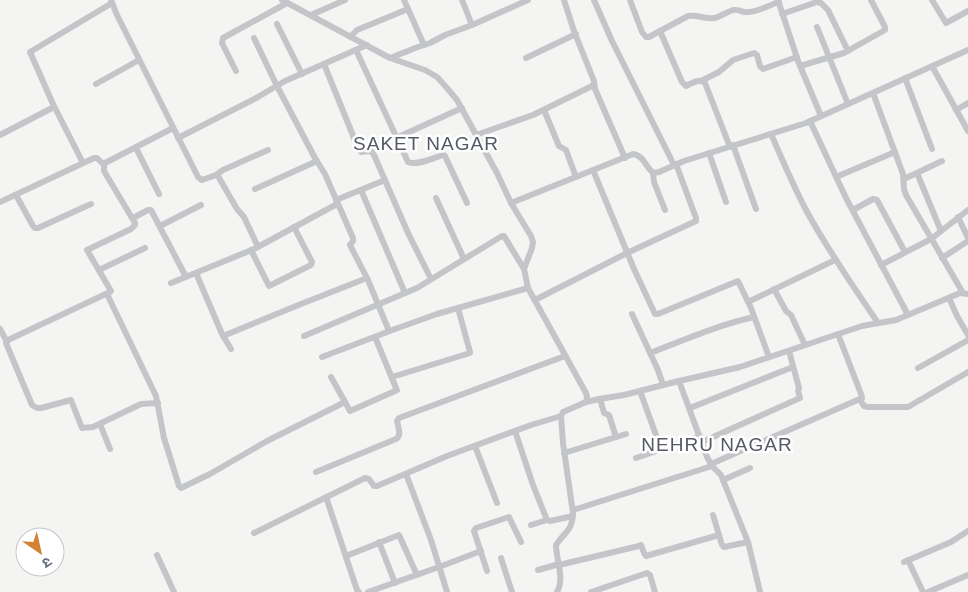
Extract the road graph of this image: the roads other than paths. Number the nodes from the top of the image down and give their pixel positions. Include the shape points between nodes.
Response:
1 (119, 0) edge
2 (345, 0) edge
3 (404, 0) edge
4 (462, 0) edge
5 (528, 0) edge
6 (564, 0) edge
7 (594, 0) edge
8 (630, 0) edge
9 (871, 0) edge
10 (932, 0) edge
11 (111, 1) edge
12 (285, 1) edge
13 (778, 1) edge
14 (408, 9) junction
15 (968, 11) edge
16 (782, 14) junction
17 (311, 15) junction
18 (277, 24) dead end
19 (472, 25) junction
20 (817, 27) dead end
21 (660, 31) junction
22 (576, 34) junction
23 (350, 37) junction
24 (254, 38) dead end
25 (367, 45) junction
26 (424, 45) junction
27 (356, 50) junction
28 (968, 50) edge
29 (848, 51) junction
30 (797, 57) junction
31 (390, 58) junction
32 (526, 58) dead end
33 (829, 58) junction
34 (139, 60) junction
35 (324, 64) junction
36 (800, 66) junction
37 (932, 66) junction
38 (236, 71) dead end
39 (302, 74) junction
40 (905, 78) junction
41 (703, 80) junction
42 (96, 84) dead end
43 (594, 85) junction
44 (277, 86) junction
45 (873, 93) junction
46 (968, 103) edge
47 (848, 104) junction
48 (54, 106) junction
49 (462, 108) junction
50 (544, 110) junction
51 (956, 110) junction
52 (821, 116) junction
53 (810, 121) junction
54 (173, 128) junction
55 (968, 131) edge
56 (771, 134) junction
57 (0, 135) edge
58 (476, 135) junction
59 (178, 138) junction
60 (396, 138) junction
61 (732, 146) junction
62 (136, 148) junction
63 (932, 149) dead end
64 (268, 150) dead end
65 (895, 152) junction
66 (709, 153) junction
67 (625, 158) junction
68 (316, 161) junction
69 (942, 161) dead end
70 (83, 163) junction
71 (104, 164) junction
72 (675, 165) junction
73 (593, 170) junction
74 (917, 172) junction
75 (653, 173) junction
76 (216, 175) junction
77 (576, 177) junction
78 (836, 177) junction
79 (904, 179) junction
80 (385, 180) junction
81 (255, 189) dead end
82 (361, 190) junction
83 (159, 194) dead end
84 (16, 195) junction
85 (436, 198) dead end
86 (0, 202) edge
87 (337, 202) junction
88 (511, 202) junction
89 (726, 202) dead end
90 (467, 203) dead end
91 (91, 204) dead end
92 (201, 204) dead end
93 (756, 209) dead end
94 (666, 210) dead end
95 (853, 210) junction
96 (968, 210) edge
97 (958, 217) junction
98 (133, 218) junction
99 (160, 226) junction
100 (294, 227) junction
101 (941, 231) junction
102 (931, 239) junction
103 (968, 239) edge
104 (258, 247) junction
105 (145, 248) dead end
106 (251, 250) junction
107 (905, 252) junction
108 (628, 253) junction
109 (464, 258) junction
110 (942, 258) junction
111 (836, 260) junction
112 (881, 265) junction
113 (524, 269) junction
114 (99, 270) junction
115 (196, 273) junction
116 (186, 277) junction
117 (367, 278) junction
118 (431, 279) junction
119 (171, 283) dead end
120 (528, 288) junction
121 (774, 289) junction
122 (406, 293) junction
123 (107, 294) junction
124 (965, 294) edge
125 (949, 298) junction
126 (535, 300) junction
127 (748, 302) junction
128 (378, 305) junction
129 (458, 308) junction
130 (632, 314) dead end
131 (908, 315) junction
132 (754, 317) junction
133 (878, 323) junction
134 (0, 329) edge
135 (389, 331) junction
136 (838, 334) junction
137 (968, 335) edge
138 (223, 336) junction
139 (304, 336) dead end
140 (375, 337) junction
141 (968, 340) edge
142 (7, 342) junction
143 (805, 345) junction
144 (231, 349) dead end
145 (789, 351) junction
146 (650, 354) junction
147 (565, 356) junction
148 (322, 357) dead end
149 (769, 357) junction
150 (793, 366) junction
151 (918, 368) dead end
152 (968, 372) edge
153 (331, 377) dead end
154 (392, 378) junction
155 (679, 381) junction
156 (664, 385) junction
157 (640, 391) junction
158 (600, 398) junction
159 (860, 400) junction
160 (345, 402) junction
161 (586, 402) junction
162 (158, 403) junction
163 (690, 408) junction
164 (561, 416) junction
165 (100, 424) junction
166 (515, 431) junction
167 (626, 434) dead end
168 (616, 437) junction
169 (701, 439) junction
170 (474, 446) junction
171 (110, 449) dead end
172 (661, 449) junction
173 (564, 452) junction
174 (636, 458) dead end
175 (712, 465) junction
176 (750, 468) dead end
177 (316, 472) dead end
178 (406, 474) junction
179 (723, 480) junction
180 (326, 497) junction
181 (497, 503) dead end
182 (573, 513) junction
183 (713, 515) dead end
184 (546, 520) junction
185 (531, 525) dead end
186 (968, 531) edge
187 (254, 533) dead end
188 (719, 535) junction
189 (379, 542) junction
190 (521, 542) dead end
191 (748, 542) junction
192 (481, 551) junction
193 (157, 555) dead end
194 (346, 556) junction
195 (501, 558) dead end
196 (559, 564) junction
197 (439, 567) junction
198 (538, 570) dead end
199 (487, 571) dead end
200 (417, 575) junction
201 (968, 575) edge
202 (395, 583) junction
203 (174, 592) edge
204 (359, 592) edge
205 (368, 592) edge
206 (447, 592) edge
207 (511, 592) edge
208 (557, 592) edge
209 (590, 592) edge
210 (655, 592) edge
211 (760, 592) edge
212 (924, 592) edge
213 (928, 592) edge

1 - 11 street
2 - 17 street
3 - 14 street
4 - 19 street
5 - 19 street
6 - 22 street
7 - 72 street
8 - 21 street via 646,37
9 - 29 street via 885,30
10 - 15 street via 946,23
11 - 34 street
11 - 48 street via 30,52
12 - 17 street
12 - 38 street via 223,38 222,43
13 - 16 street
13 - 21 street via 751,12 735,10 715,18 688,16
14 - 23 street via 357,30
14 - 26 street
16 - 29 street via 817,2 825,5
16 - 30 street
17 - 23 street
18 - 39 street
19 - 26 street
20 - 33 street
21 - 41 street via 684,85
22 - 32 street
22 - 43 street
23 - 25 street
24 - 44 street
25 - 27 street
25 - 31 street
26 - 31 street
27 - 35 street
27 - 60 street
28 - 37 street
29 - 33 street
30 - 36 street
30 - 41 street via 763,69 758,55 754,53 733,60
31 - 49 street via 437,77
33 - 36 street
33 - 47 street
34 - 42 street
34 - 54 street
35 - 39 street
35 - 80 street via 358,148 362,152 372,152
36 - 52 street
37 - 40 street
37 - 51 street
39 - 44 street
40 - 45 street
40 - 63 street
41 - 61 street
43 - 50 street
43 - 67 street
44 - 59 street
44 - 68 street
45 - 47 street
45 - 65 street
46 - 51 street
47 - 52 street
48 - 57 street
48 - 70 street
49 - 58 street
49 - 60 street
50 - 58 street
50 - 77 street via 560,146 566,150
51 - 55 street
52 - 53 street
53 - 56 street
53 - 78 street
54 - 59 street
54 - 62 street
56 - 61 street
56 - 111 street via 805,208
58 - 88 street
59 - 76 street via 200,180
60 - 90 street via 409,163 443,155
61 - 66 street
61 - 93 street
62 - 71 street
62 - 83 street
64 - 76 street
65 - 78 street
65 - 79 street
66 - 72 street
66 - 89 street
67 - 73 street
67 - 75 street via 637,154
68 - 81 street
68 - 87 street
69 - 74 street
70 - 71 street via 96,158
70 - 84 street
71 - 98 street via 104,171
72 - 75 street
72 - 108 street via 696,221
73 - 77 street
73 - 108 street
74 - 79 street
74 - 101 street
75 - 94 street
76 - 104 street via 244,218
77 - 88 street
78 - 95 street
79 - 102 street via 906,195
80 - 82 street
80 - 118 street
82 - 87 street
82 - 122 street
84 - 86 street
84 - 91 street via 36,228
85 - 109 street
87 - 100 street
87 - 117 street via 353,238 350,245
88 - 113 street via 533,242
92 - 99 street
95 - 107 street via 877,200
95 - 112 street
96 - 97 street
97 - 101 street
97 - 103 street
98 - 99 street via 151,210
98 - 114 street via 135,225 132,229 88,250
99 - 116 street
100 - 104 street
100 - 106 street via 311,265 269,286
101 - 102 street
102 - 107 street
102 - 110 street
103 - 110 street
104 - 106 street
105 - 114 street
106 - 115 street
107 - 112 street
108 - 126 street
108 - 127 street via 656,314 736,280
109 - 113 street via 503,235
109 - 118 street
110 - 124 street
111 - 121 street
111 - 133 street
112 - 131 street
113 - 120 street
114 - 123 street via 111,289
115 - 116 street
115 - 138 street
116 - 119 street
117 - 128 street
117 - 138 street
118 - 122 street
120 - 126 street
120 - 129 street
121 - 127 street
121 - 143 street
122 - 128 street
123 - 142 street
123 - 162 street
124 - 125 street
125 - 131 street
125 - 137 street
126 - 147 street
127 - 132 street
128 - 135 street
128 - 139 street
129 - 135 street
129 - 154 street via 470,353
130 - 146 street
131 - 133 street
132 - 146 street via 703,332
132 - 149 street
133 - 136 street
134 - 142 street
135 - 140 street
136 - 143 street
136 - 159 street via 861,394
138 - 144 street
140 - 148 street
140 - 154 street
141 - 151 street
142 - 165 street via 32,405 41,408 71,400 82,428
143 - 145 street
145 - 149 street
145 - 150 street
146 - 156 street
147 - 161 street via 586,393
147 - 177 street via 399,418 400,434 396,439
149 - 155 street
150 - 163 street
150 - 169 street via 800,398
152 - 159 street via 908,407 868,407
153 - 160 street
154 - 160 street via 395,392 352,411
155 - 156 street
155 - 163 street
156 - 157 street
157 - 158 street
157 - 172 street
158 - 161 street
158 - 168 street
159 - 175 street
160 - 162 street via 181,488 164,438
161 - 164 street via 563,412
162 - 165 street via 141,404
163 - 169 street
164 - 166 street
164 - 173 street
165 - 171 street
166 - 170 street
166 - 184 street
167 - 168 street
168 - 173 street
169 - 172 street
169 - 175 street
170 - 178 street
170 - 181 street
172 - 174 street
173 - 182 street
175 - 179 street
175 - 182 street
176 - 179 street
178 - 180 street via 377,486 365,478
178 - 197 street
179 - 191 street
180 - 187 street
180 - 194 street
182 - 184 street
182 - 196 street via 570,528 556,544
183 - 188 street
184 - 185 street
186 - 212 street via 906,561
188 - 191 street via 724,547
188 - 196 street via 646,556 639,546
189 - 194 street
189 - 200 street via 399,535
189 - 202 street
190 - 192 street via 508,517 476,528 474,531
191 - 211 street
192 - 197 street
192 - 199 street
193 - 203 street
194 - 204 street
195 - 207 street
196 - 198 street
196 - 208 street via 560,586
197 - 200 street
197 - 206 street
200 - 202 street
201 - 213 street
202 - 205 street
209 - 210 street via 647,573

